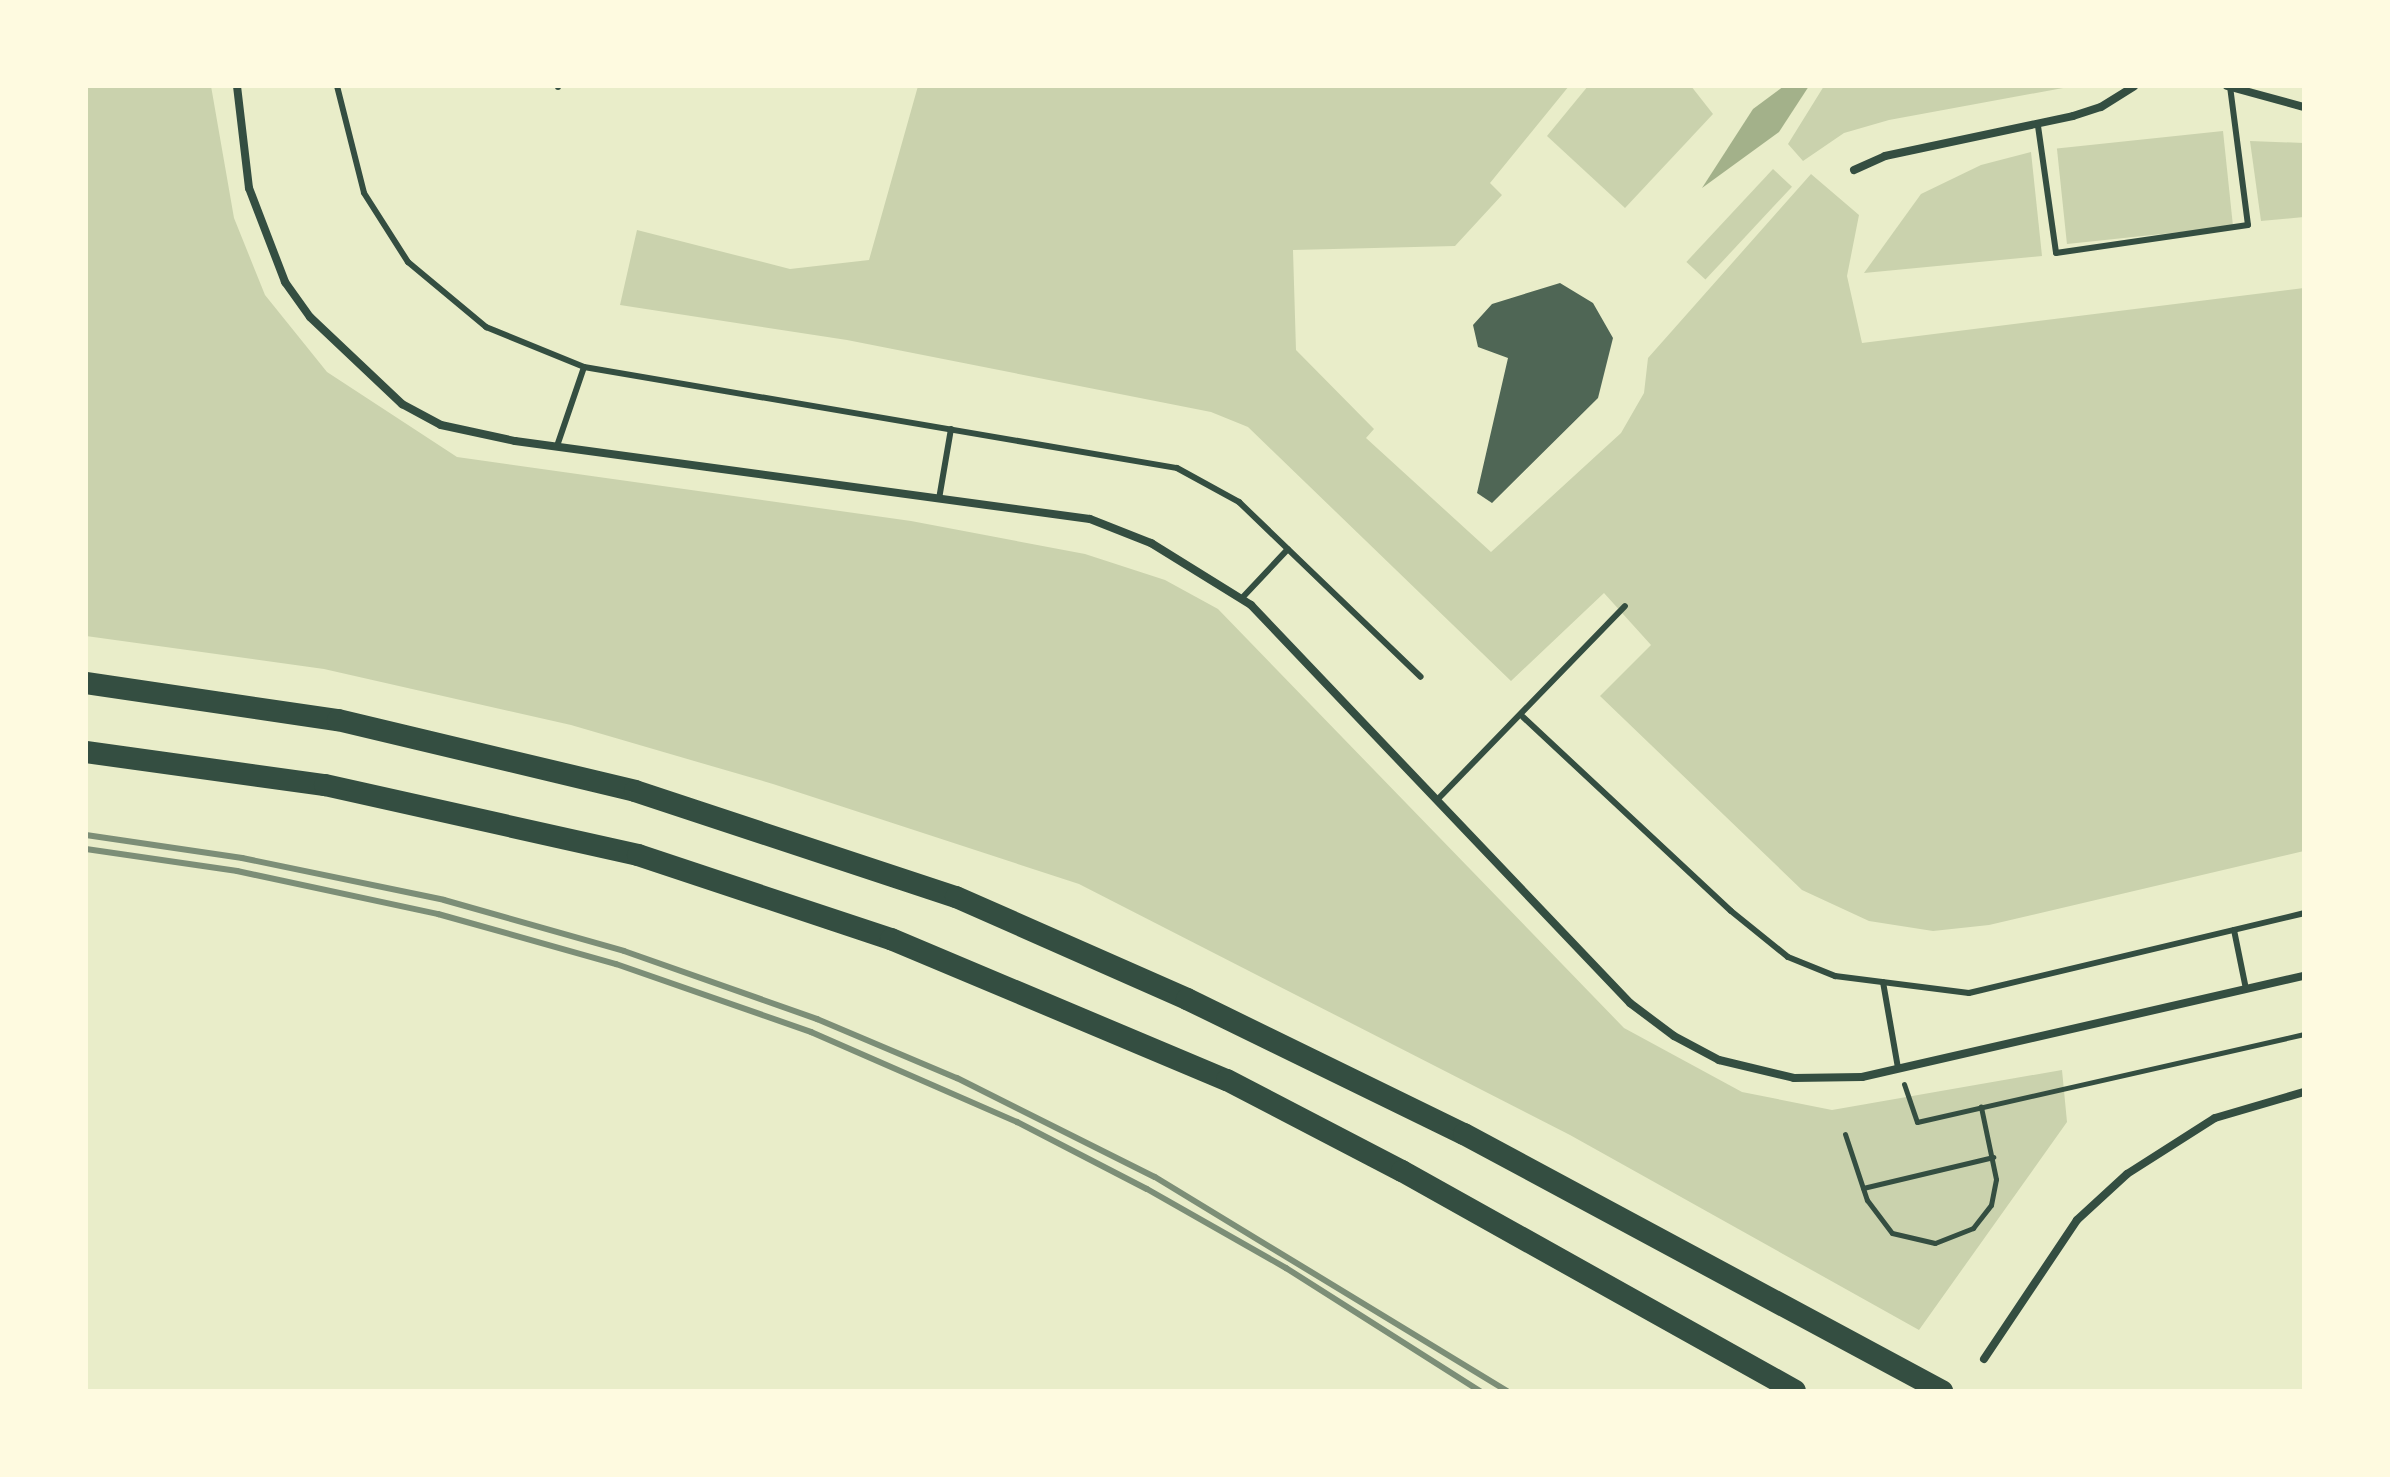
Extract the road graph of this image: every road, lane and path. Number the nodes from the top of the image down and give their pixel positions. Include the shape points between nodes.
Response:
1 (237, 86) edge
2 (337, 86) edge
3 (2134, 86) edge
4 (2228, 87) edge
5 (2304, 107) edge
6 (2038, 126) junction
7 (1854, 170) dead end
8 (584, 367) junction
9 (951, 429) junction
10 (557, 446) junction
11 (939, 499) junction
12 (1288, 549) junction
13 (1242, 598) junction
14 (1625, 606) dead end
15 (1421, 677) dead end
16 (86, 683) edge
17 (1523, 717) junction
18 (86, 752) edge
19 (1437, 800) junction
20 (2304, 913) edge
21 (2234, 930) junction
22 (2304, 976) edge
23 (1883, 982) junction
24 (2246, 989) junction
25 (2304, 1034) edge
26 (1898, 1068) junction
27 (2304, 1092) edge
28 (1981, 1107) junction
29 (1845, 1134) dead end
30 (1993, 1157) junction
31 (1863, 1188) junction
32 (1984, 1359) dead end
33 (1750, 1367) junction
34 (1781, 1391) edge
35 (1795, 1391) edge
36 (1942, 1391) edge

1 - 10 street via 249,188 267,246 310,317 391,397 441,425
2 - 8 lane via 364,193 408,262 486,327
3 - 6 street via 2101,107
4 - 5 street
4 - 6 lane via 2248,225 2056,253
6 - 7 street via 1885,156
8 - 9 lane
8 - 10 lane
9 - 11 lane
9 - 12 lane via 1177,468 1239,502
10 - 11 street
11 - 13 street via 1090,519 1151,543
12 - 13 lane
12 - 15 lane
13 - 19 street
14 - 17 lane
16 - 36 highway via 338,720 635,791 956,897 1187,999 1464,1134
17 - 19 lane
17 - 23 lane via 1731,911 1788,957 1835,976
18 - 33 highway via 325,785 638,855 891,939 1227,1080 1402,1171
19 - 26 street via 1630,1003 1674,1036 1719,1060 1794,1078 1841,1079
20 - 21 lane
21 - 23 lane via 1969,993
21 - 24 lane
22 - 24 street
23 - 26 lane
24 - 26 street
25 - 28 path
26 - 28 path via 1917,1122
27 - 32 street via 2215,1118 2127,1174 2077,1220
28 - 30 path
29 - 31 path
30 - 31 path
30 - 31 path via 1991,1205 1973,1228 1946,1240 1909,1240 1892,1233
33 - 34 highway
33 - 35 highway

